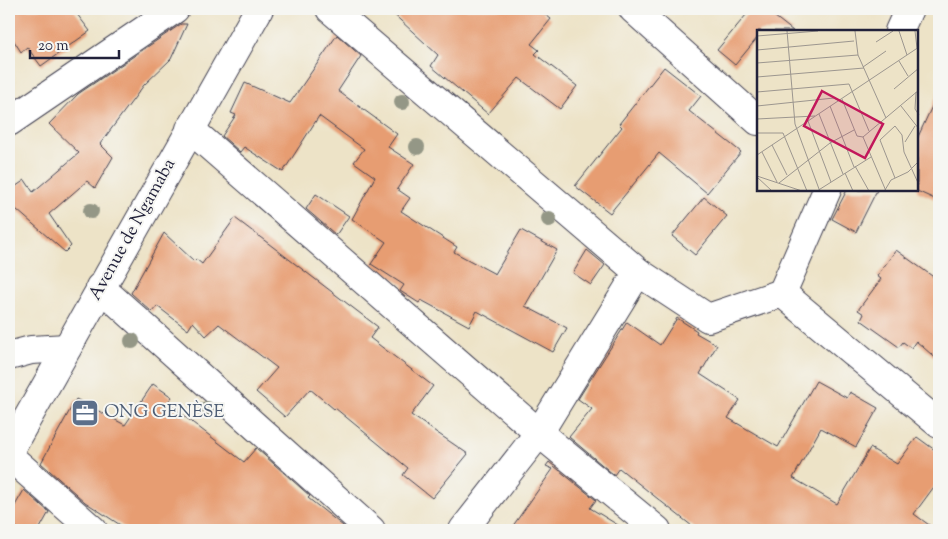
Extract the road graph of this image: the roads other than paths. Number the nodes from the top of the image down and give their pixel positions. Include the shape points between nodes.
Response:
1 (175, 9) edge
2 (258, 9) edge
3 (330, 9) edge
4 (633, 9) edge
5 (909, 9) edge
6 (899, 30) edge
7 (757, 120) edge
8 (9, 122) edge
9 (190, 129) junction
10 (827, 191) edge
11 (638, 272) junction
12 (100, 287) junction
13 (782, 292) junction
14 (67, 348) junction
15 (9, 356) edge
16 (939, 424) edge
17 (539, 433) junction
18 (9, 451) edge
19 (9, 456) edge
20 (93, 530) edge
21 (371, 530) edge
22 (463, 530) edge
23 (657, 530) edge

1 - 8 street
2 - 9 street, Avenue de Ngamaba
3 - 11 street
4 - 7 street
5 - 6 street
9 - 12 street, Avenue de Ngamaba
9 - 17 street
10 - 13 street
11 - 13 street via 708,318
11 - 17 street
12 - 14 street, Avenue de Ngamaba
12 - 21 street
13 - 16 street
14 - 15 street via 30,350
14 - 18 street, Avenue de Ngamaba
17 - 22 street
17 - 23 street
19 - 20 street

